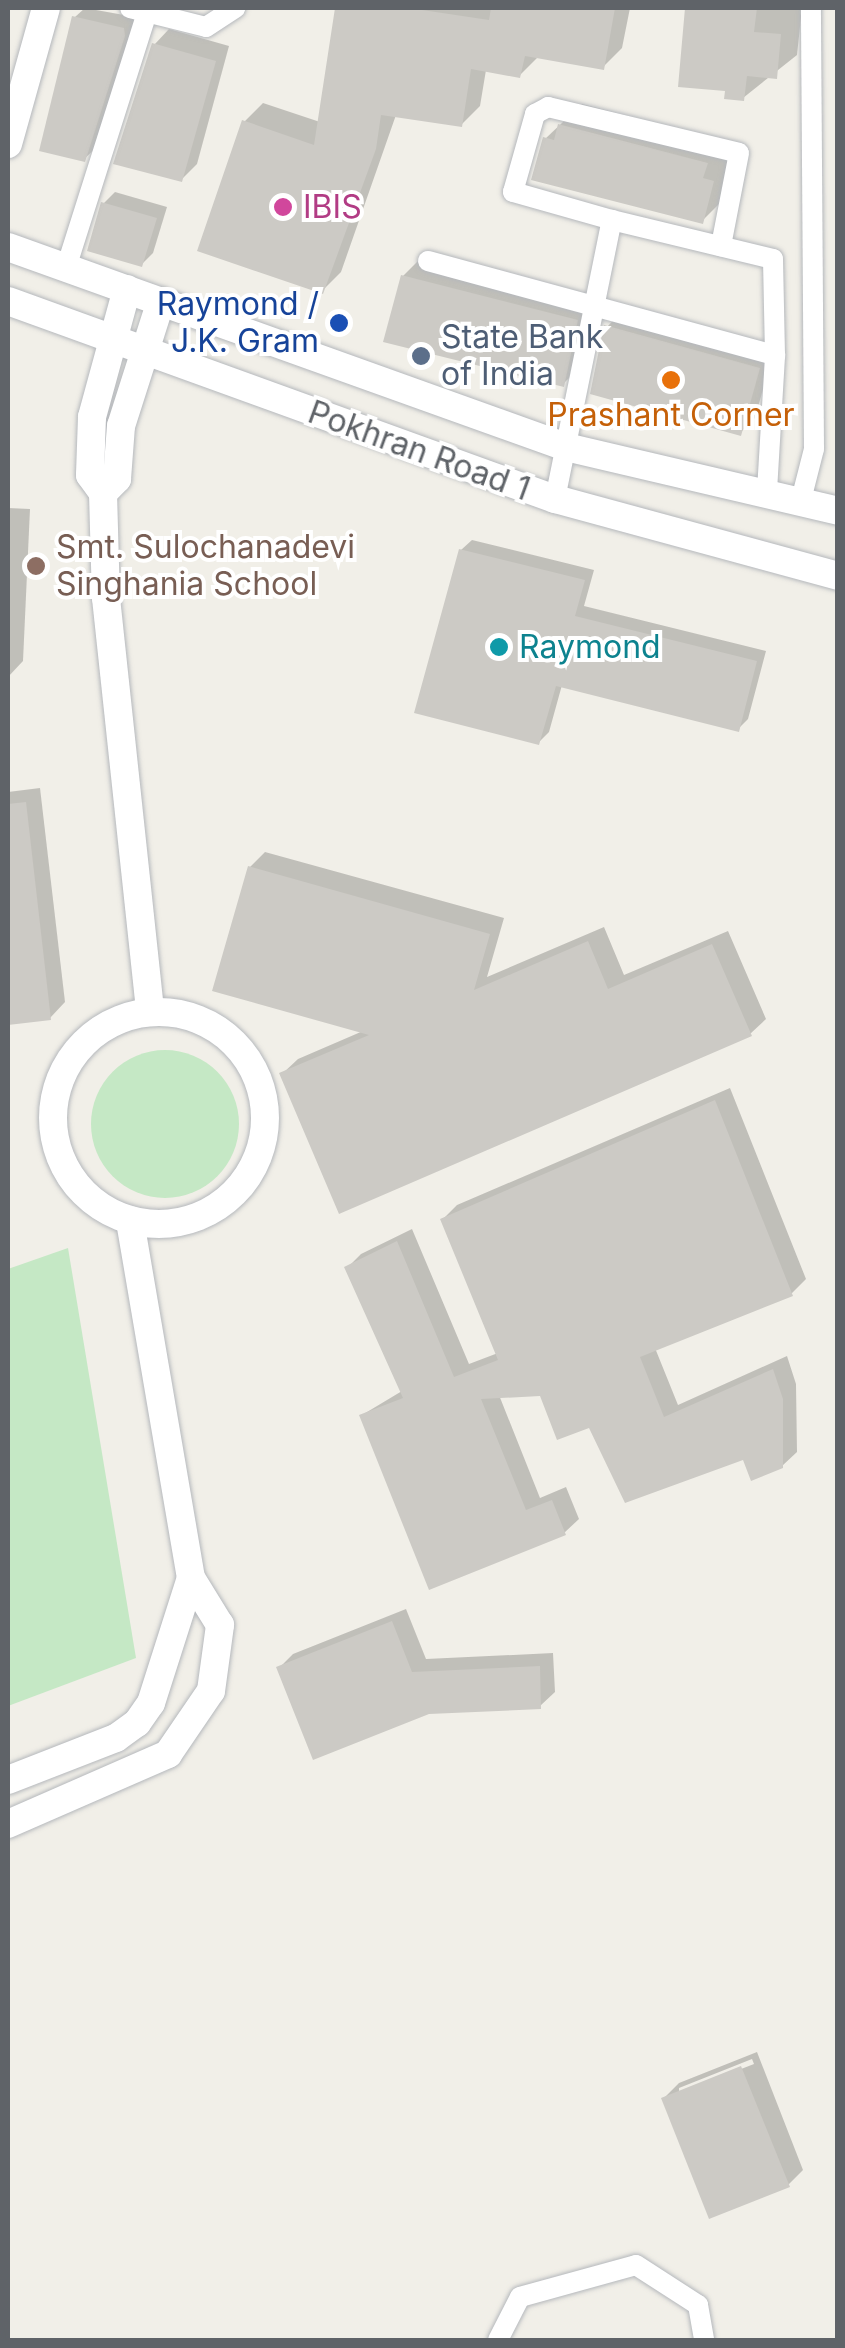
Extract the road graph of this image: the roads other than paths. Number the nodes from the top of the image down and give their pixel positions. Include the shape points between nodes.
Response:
1 (46, 8) edge
2 (234, 8) edge
3 (811, 8) edge
4 (138, 10) edge
5 (8, 144) edge
6 (612, 220) junction
7 (721, 246) junction
8 (8, 247) edge
9 (428, 262) dead end
10 (66, 268) junction
11 (127, 289) junction
12 (8, 301) edge
13 (161, 301) junction
14 (591, 310) junction
15 (110, 337) junction
16 (144, 348) junction
17 (774, 356) junction
18 (566, 446) junction
19 (767, 491) junction
20 (103, 492) junction
21 (555, 500) junction
22 (818, 505) edge
23 (827, 573) edge
24 (150, 1012) junction
25 (130, 1220) junction
26 (191, 1578) junction
27 (8, 1780) edge
28 (8, 1824) edge
29 (498, 2340) edge
30 (704, 2340) edge

1 - 5 street
2 - 4 street via 206,27
3 - 22 street
4 - 10 street
6 - 7 street
6 - 7 street via 513,192 541,109 739,153
6 - 14 street
7 - 17 street via 766,255 776,264
8 - 10 street, Pokhran Road 1
9 - 14 street
10 - 11 street, Pokhran Road 1
11 - 13 street, Pokhran Road 1
11 - 15 street
12 - 15 street, Pokhran Road 1
13 - 16 street
13 - 18 street, Pokhran Road 1
14 - 17 street
14 - 18 street
15 - 16 street, Pokhran Road 1
15 - 20 street via 91,436 90,475
16 - 20 street via 121,426 117,479
16 - 21 street, Pokhran Road 1
17 - 19 street
18 - 19 street, Pokhran Road 1
18 - 21 street
19 - 22 street, Pokhran Road 1
20 - 24 street via 106,598
21 - 23 street, Pokhran Road 1
24 - 25 street via 112,1023 81,1047 60,1080 53,1118 60,1156 80,1190
24 - 25 street via 189,1016 238,1046 259,1080 266,1118 258,1156 224,1202 188,1220 149,1226
25 - 26 street
26 - 27 street via 151,1703 137,1723 116,1738
26 - 28 street via 220,1625 211,1692 195,1724 168,1754
29 - 30 street via 520,2297 636,2266 698,2305

